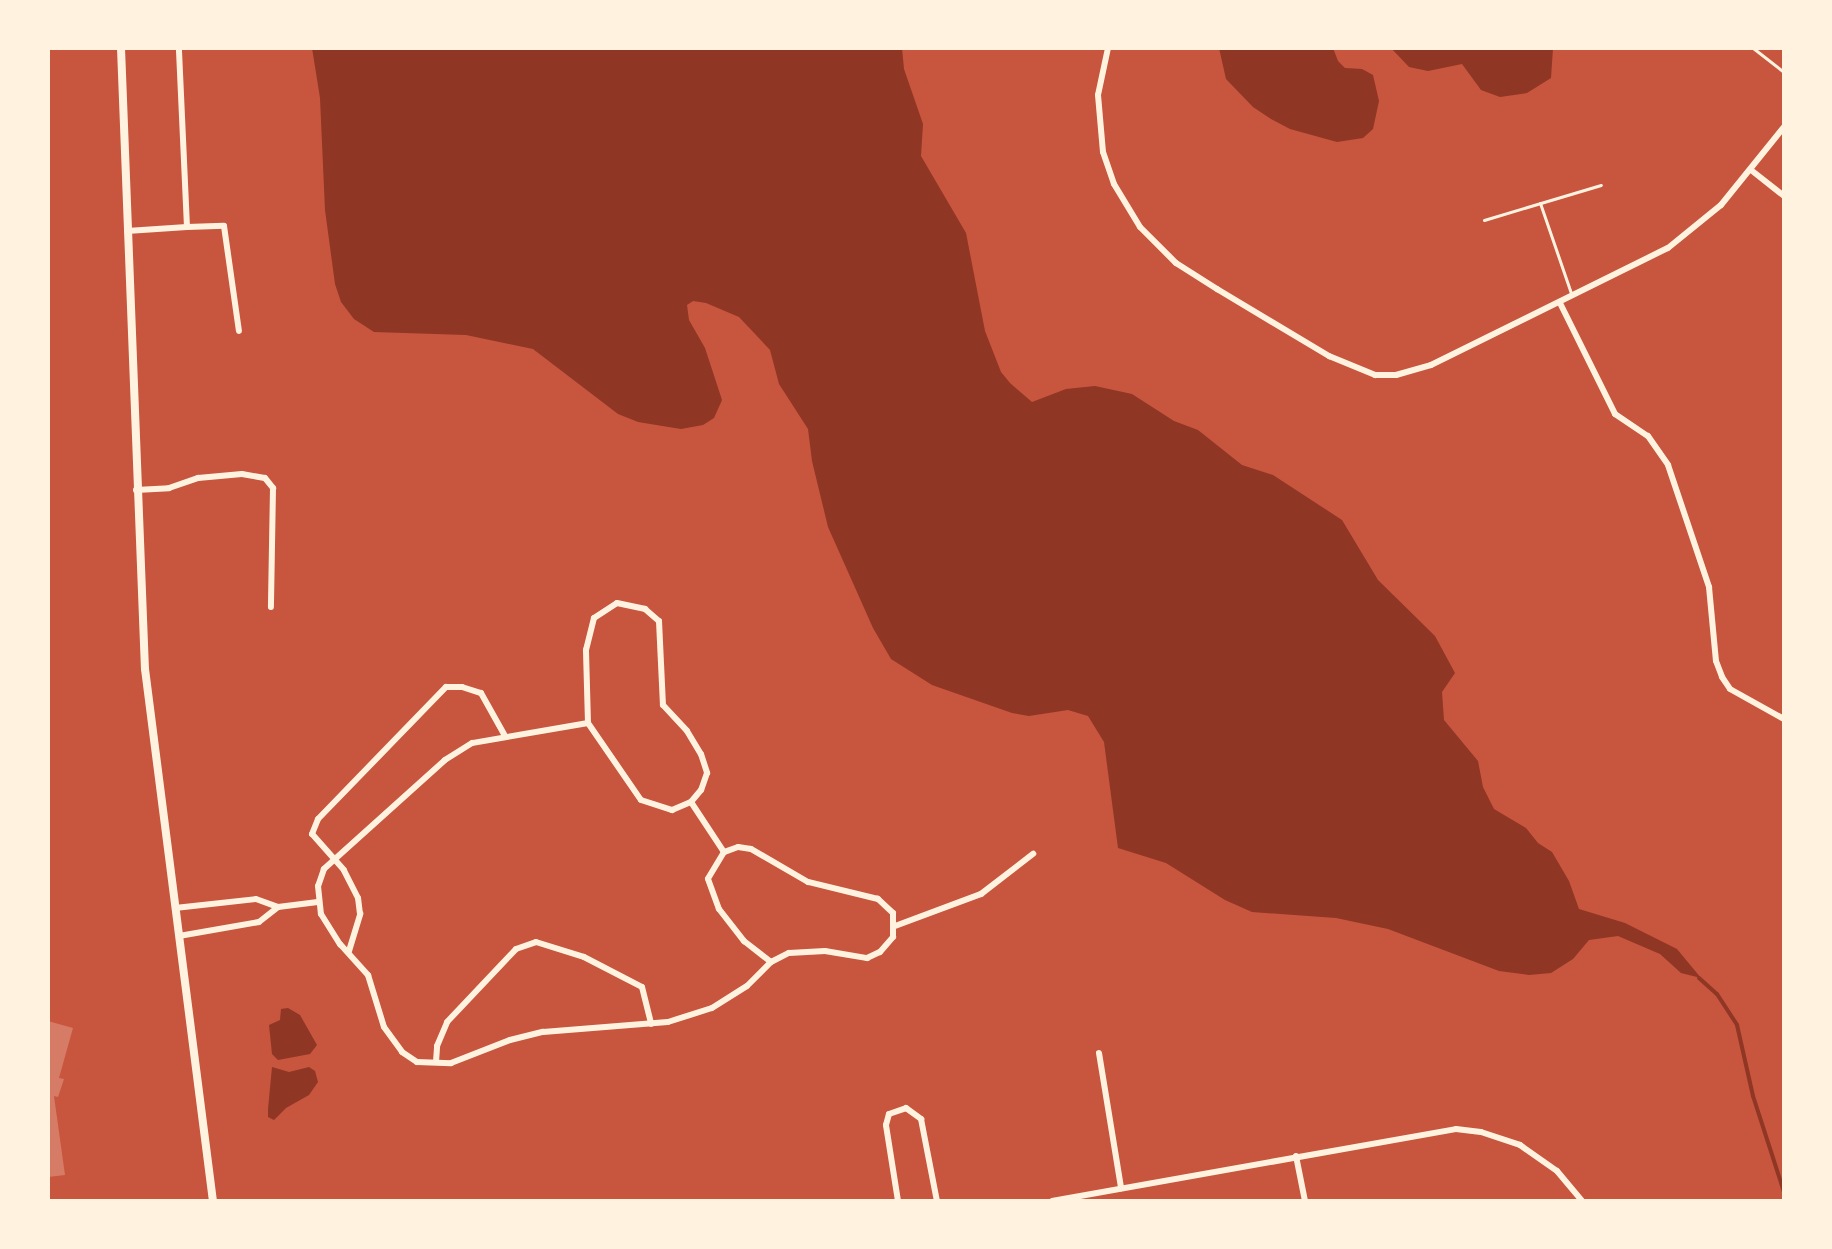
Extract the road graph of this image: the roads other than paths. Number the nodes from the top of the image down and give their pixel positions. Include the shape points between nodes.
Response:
1 (121, 48) edge
2 (179, 48) edge
3 (1108, 48) edge
4 (1753, 48) edge
5 (1784, 72) edge
6 (1784, 127) edge
7 (1751, 170) junction
8 (1601, 185) dead end
9 (1784, 196) edge
10 (1540, 203) junction
11 (1484, 220) dead end
12 (187, 227) junction
13 (127, 231) junction
14 (1572, 296) junction
15 (1560, 303) junction
16 (239, 331) dead end
17 (136, 490) junction
18 (271, 607) dead end
19 (1784, 719) edge
20 (588, 723) junction
21 (505, 736) junction
22 (691, 802) junction
23 (724, 852) junction
24 (1033, 854) dead end
25 (334, 858) junction
26 (318, 902) junction
27 (278, 907) junction
28 (175, 908) junction
29 (895, 926) junction
30 (179, 936) junction
31 (349, 951) junction
32 (771, 962) junction
33 (651, 1024) junction
34 (1099, 1053) dead end
35 (436, 1062) junction
36 (1296, 1156) junction
37 (1121, 1188) junction
38 (213, 1201) edge
39 (898, 1201) edge
40 (937, 1201) edge
41 (1052, 1201) edge
42 (1305, 1201) edge
43 (1582, 1201) edge

1 - 13 street
2 - 12 street
3 - 15 street via 1098,95 1103,152 1114,184 1140,227 1176,263 1329,356 1375,375 1413,372
4 - 5 lane
6 - 7 street
7 - 9 street
7 - 14 street via 1683,238
8 - 10 lane
10 - 11 lane
10 - 14 lane
12 - 13 street
12 - 16 street via 224,226
13 - 17 street
14 - 15 street
15 - 19 street via 1615,414 1648,436 1668,465 1709,587 1722,677 1730,689
17 - 18 street via 242,474 265,478 273,488
17 - 28 street via 145,669
20 - 21 street
20 - 22 street via 641,800 672,810
20 - 22 street via 586,650 594,618 617,603 645,609 659,621 663,705 687,731 707,773
21 - 25 street via 472,743 445,760
21 - 25 street via 481,693 446,687 318,819 312,834
22 - 23 street
23 - 29 street via 751,849 808,882 878,899 893,913
23 - 32 street via 708,879 719,909 744,941
24 - 29 street via 981,894
25 - 26 street via 324,869
25 - 31 street via 358,898 360,914
26 - 27 street
26 - 31 street via 329,929
27 - 28 street via 256,899
27 - 30 street via 259,922
28 - 30 street
29 - 32 street via 887,946 874,956 807,950
30 - 38 street
31 - 35 street via 368,975 390,1038 417,1062
32 - 33 street via 747,986 712,1008
33 - 35 street via 543,1032 470,1058
33 - 35 street via 642,987 584,957 536,942 516,949 447,1022
34 - 37 street
36 - 37 street
36 - 42 street
36 - 43 street via 1435,1131 1481,1132 1538,1155
37 - 41 street
39 - 40 street via 886,1125 889,1114 900,1108 912,1109 921,1119

